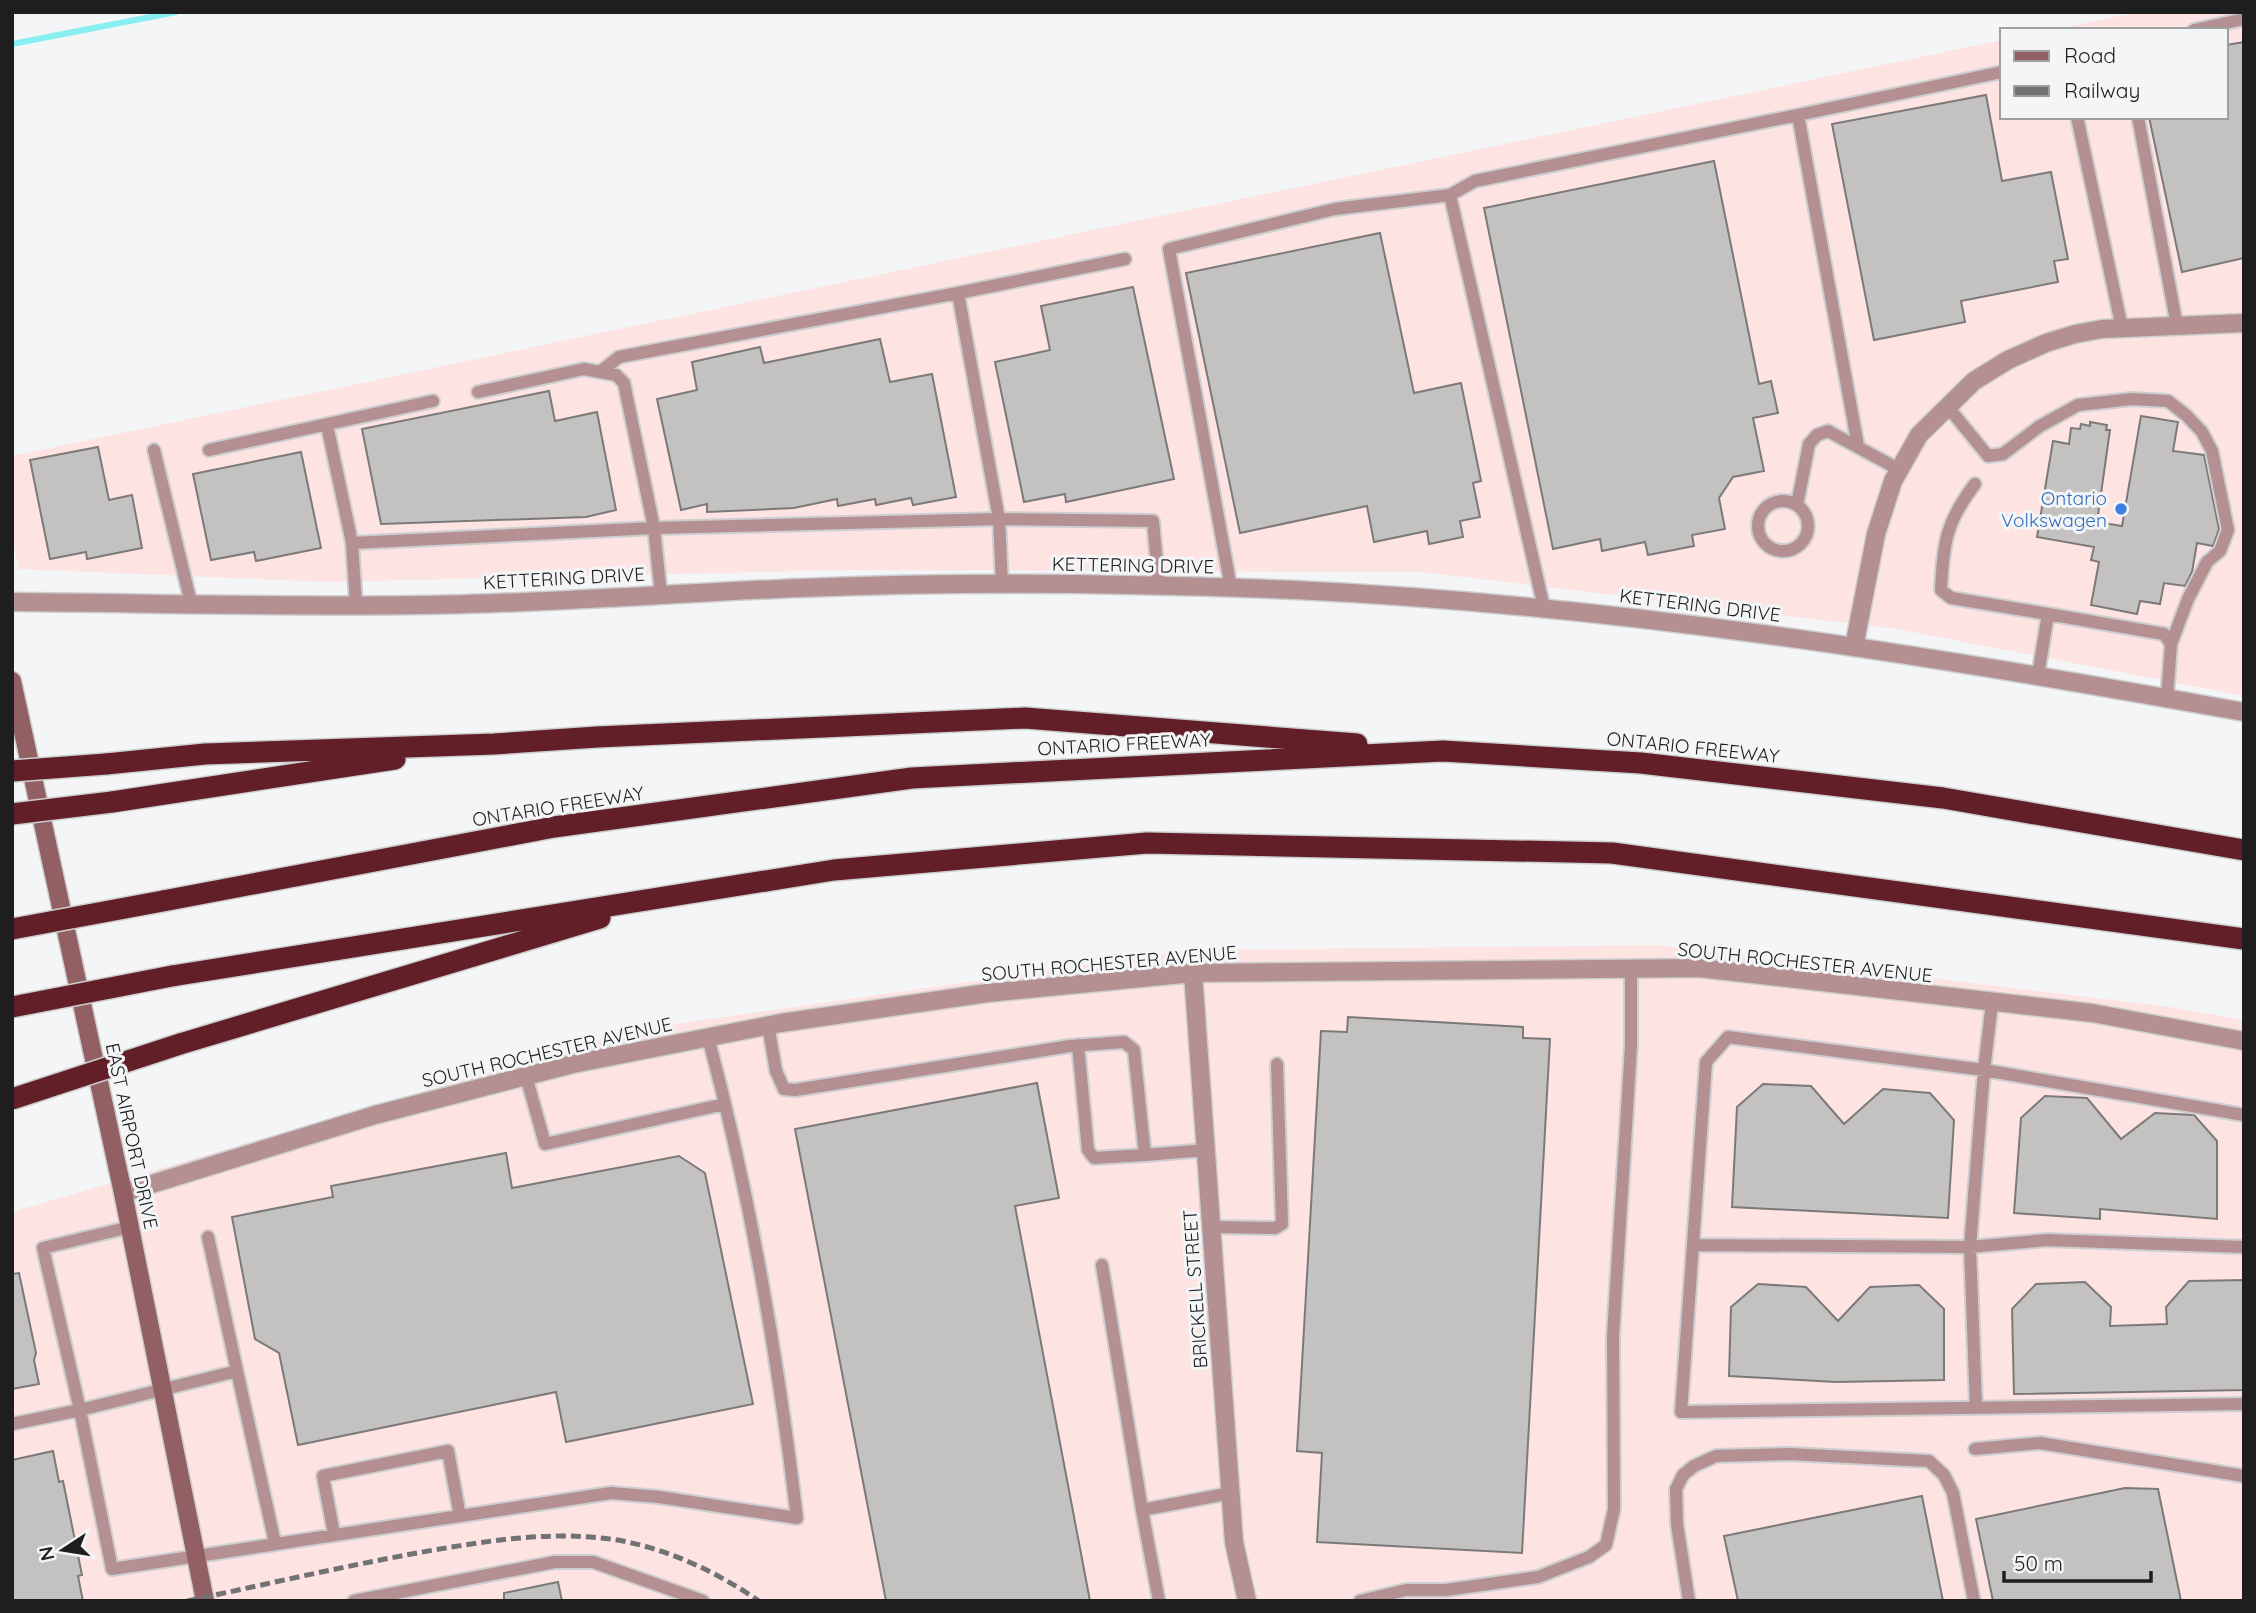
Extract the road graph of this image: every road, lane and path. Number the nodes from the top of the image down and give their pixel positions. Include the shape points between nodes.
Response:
1 (2244, 19) edge
2 (2203, 28) edge
3 (2000, 72) edge
4 (1798, 115) junction
5 (2077, 119) edge
6 (2138, 119) edge
7 (1450, 195) junction
8 (1125, 259) dead end
9 (958, 293) junction
10 (2244, 323) edge
11 (2177, 326) junction
12 (2122, 328) junction
13 (600, 372) junction
14 (478, 392) dead end
15 (433, 401) dead end
16 (1948, 407) junction
17 (327, 425) junction
18 (1858, 446) junction
19 (154, 450) dead end
20 (209, 450) dead end
21 (1900, 470) junction
22 (1975, 484) dead end
23 (1797, 505) junction
24 (999, 519) junction
25 (654, 528) junction
26 (352, 543) junction
27 (1002, 584) junction
28 (1159, 586) junction
29 (1231, 588) junction
30 (661, 595) junction
31 (12, 602) edge
32 (191, 603) junction
33 (356, 604) junction
34 (1544, 608) junction
35 (2048, 614) junction
36 (2171, 644) junction
37 (1854, 647) junction
38 (2038, 674) junction
39 (12, 681) edge
40 (2167, 698) junction
41 (2244, 712) edge
42 (494, 744) junction
43 (1443, 751) junction
44 (12, 771) edge
45 (12, 814) edge
46 (2244, 850) edge
47 (682, 893) junction
48 (12, 929) edge
49 (2244, 939) edge
50 (1631, 969) junction
51 (1194, 973) junction
52 (1992, 1003) junction
53 (12, 1007) edge
54 (768, 1025) junction
55 (708, 1037) junction
56 (2244, 1041) edge
57 (1078, 1045) junction
58 (1277, 1064) dead end
59 (1984, 1070) junction
60 (526, 1076) junction
61 (12, 1099) edge
62 (725, 1104) junction
63 (2244, 1115) edge
64 (1206, 1150) junction
65 (1145, 1155) junction
66 (123, 1193) junction
67 (130, 1227) junction
68 (1212, 1227) junction
69 (208, 1237) dead end
70 (1693, 1245) junction
71 (1970, 1247) junction
72 (2244, 1247) edge
73 (1102, 1265) dead end
74 (237, 1371) junction
75 (162, 1388) junction
76 (2244, 1404) edge
77 (1976, 1407) junction
78 (80, 1410) junction
79 (12, 1424) edge
80 (1975, 1449) dead end
81 (2244, 1476) edge
82 (1231, 1493) junction
83 (1142, 1510) junction
84 (460, 1516) junction
85 (334, 1534) junction
86 (275, 1543) junction
87 (196, 1555) junction
88 (205, 1601) edge
89 (354, 1601) edge
90 (703, 1601) edge
91 (1159, 1601) edge
92 (1247, 1601) edge
93 (1360, 1601) edge
94 (1689, 1601) edge
95 (1974, 1601) edge

1 - 2 lane
3 - 4 lane
4 - 7 lane via 1475,181
4 - 18 lane
5 - 12 lane
6 - 11 lane
7 - 29 lane via 1335,209 1169,249
7 - 34 lane
8 - 9 lane
9 - 13 lane via 619,357
9 - 24 lane
10 - 11 street
11 - 12 street
12 - 16 street via 2075,334 2008,360 1974,381
13 - 14 lane via 584,369
13 - 25 lane via 616,375 624,383
15 - 17 lane
16 - 21 street via 1919,435
16 - 36 lane via 1987,456 2003,454 2078,405 2132,399 2168,401 2202,432 2212,452 2228,530 2220,551 2207,562 2194,587
17 - 20 lane
17 - 26 lane
18 - 21 lane
18 - 23 lane via 1828,431 1818,435 1809,444
19 - 32 lane
21 - 37 street via 1876,534
22 - 35 lane via 1956,509 1943,550 1941,590 1951,598
23 - 23 lane via 1807,518 1806,535 1787,551 1765,544 1758,529 1761,513 1773,502
24 - 25 lane
24 - 27 lane
24 - 28 lane via 1153,521
25 - 26 lane
25 - 30 lane
26 - 33 lane
27 - 28 street, KETTERING DRIVE
27 - 30 street, KETTERING DRIVE
28 - 29 street, KETTERING DRIVE
29 - 34 street, KETTERING DRIVE
30 - 33 street, KETTERING DRIVE via 419,606
31 - 32 street, KETTERING DRIVE
32 - 33 street, KETTERING DRIVE
34 - 37 street, KETTERING DRIVE
35 - 36 lane via 2164,634
35 - 38 lane
36 - 40 lane
37 - 38 street, KETTERING DRIVE
38 - 40 street, KETTERING DRIVE
39 - 66 main road, EAST AIRPORT DRIVE
40 - 41 street, KETTERING DRIVE
42 - 43 highway via 1025,718
42 - 44 highway, bridge via 205,754
42 - 45 highway, bridge
43 - 46 highway, ONTARIO FREEWAY via 1641,763 1943,798
43 - 48 highway, ONTARIO FREEWAY, bridge via 912,778 554,827
47 - 49 highway via 834,870 1147,843 1612,853
47 - 53 highway, bridge via 172,976
47 - 61 highway, bridge
50 - 51 street, SOUTH ROCHESTER AVENUE
50 - 52 street, SOUTH ROCHESTER AVENUE via 1699,968
50 - 93 lane via 1631,1046 1613,1336 1614,1509 1606,1545 1589,1557 1538,1577 1446,1590 1406,1590
51 - 54 street, SOUTH ROCHESTER AVENUE via 988,993
51 - 64 street, BRICKELL STREET
52 - 56 street, SOUTH ROCHESTER AVENUE via 2092,1013
52 - 59 lane
54 - 55 street, SOUTH ROCHESTER AVENUE
54 - 57 lane via 776,1071 784,1089 795,1090
55 - 60 street, SOUTH ROCHESTER AVENUE
55 - 62 lane
57 - 65 lane via 1124,1042 1134,1050
57 - 65 lane via 1088,1150 1094,1158
58 - 68 lane via 1282,1224 1275,1228
59 - 63 lane
59 - 70 lane via 1728,1038 1706,1062
59 - 71 lane
60 - 62 lane via 545,1144
60 - 66 street, SOUTH ROCHESTER AVENUE via 375,1115
62 - 84 lane via 783,1401 797,1518 611,1493
64 - 65 lane
64 - 68 street, BRICKELL STREET
66 - 67 main road, EAST AIRPORT DRIVE
67 - 75 main road, EAST AIRPORT DRIVE
67 - 78 lane via 43,1248
68 - 82 street, BRICKELL STREET
69 - 74 lane
70 - 71 lane
70 - 77 lane via 1681,1412
71 - 72 lane via 2047,1241
71 - 77 lane
73 - 83 lane
74 - 75 lane
74 - 86 lane
75 - 78 lane
75 - 87 main road, EAST AIRPORT DRIVE
76 - 77 lane
78 - 79 lane
78 - 87 lane via 112,1569
80 - 81 lane via 2040,1443
82 - 83 lane
82 - 92 street, BRICKELL STREET via 1234,1542
83 - 91 lane
84 - 85 lane
84 - 85 lane via 447,1451 323,1476
85 - 86 lane
86 - 87 lane
87 - 88 main road, EAST AIRPORT DRIVE
89 - 90 lane via 555,1562 593,1562
94 - 95 lane via 1677,1524 1676,1489 1683,1475 1716,1456 1788,1454 1929,1461 1944,1475 1953,1493

